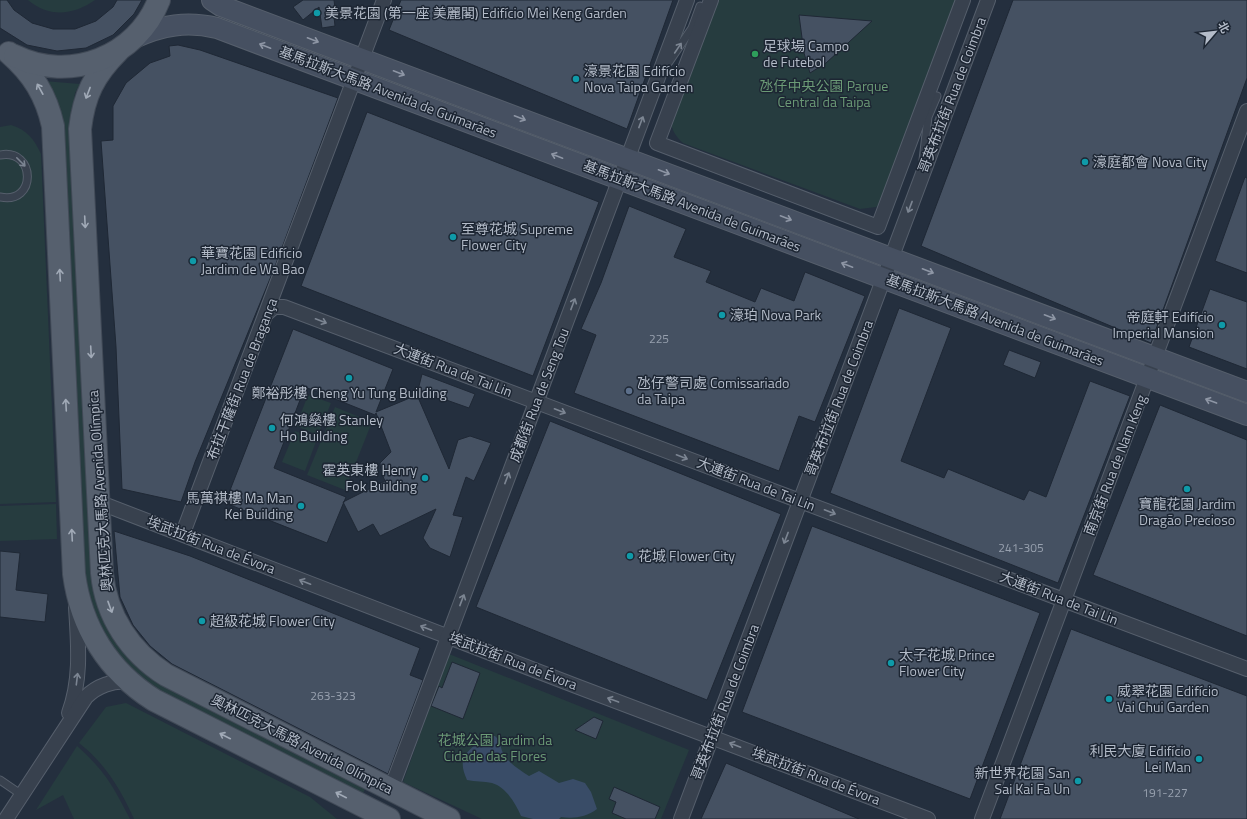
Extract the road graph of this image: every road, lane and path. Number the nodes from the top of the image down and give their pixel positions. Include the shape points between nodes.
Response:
1 (160, 0) edge
2 (212, 0) edge
3 (384, 0) edge
4 (687, 0) edge
5 (963, 0) edge
6 (988, 0) edge
7 (706, 3) edge
8 (126, 44) junction
9 (5, 50) edge
10 (362, 58) junction
11 (354, 79) junction
12 (657, 81) junction
13 (936, 96) dead end
14 (1247, 111) edge
15 (1242, 137) edge
16 (0, 155) edge
17 (627, 158) junction
18 (620, 179) junction
19 (920, 180) junction
20 (0, 197) edge
21 (891, 258) junction
22 (883, 278) junction
23 (275, 290) junction
24 (284, 307) junction
25 (266, 314) junction
26 (1155, 357) junction
27 (1148, 378) junction
28 (1247, 392) edge
29 (536, 402) junction
30 (1247, 415) edge
31 (800, 501) junction
32 (98, 502) junction
33 (183, 533) junction
34 (74, 574) junction
35 (1064, 600) junction
36 (448, 636) junction
37 (1247, 669) edge
38 (129, 682) junction
39 (712, 737) junction
40 (56, 742) junction
41 (0, 780) edge
42 (392, 790) junction
43 (22, 795) junction
44 (363, 806) junction
45 (6, 819) edge
46 (388, 819) edge
47 (396, 819) edge
48 (449, 819) edge
49 (681, 819) edge
50 (928, 819) edge
51 (982, 819) edge

1 - 8 main road, 奧林匹克大馬路 Avenida Olímpica via 147,24
2 -> 10 main road, 基馬拉斯大馬路 Avenida de Guimarães via 221,6
3 - 10 street, 布拉干薩街 Rua de Bragança
4 - 12 street, 成都街 Rua de Seng Tou
5 - 7 street via 878,227 657,143
6 - 19 street, 哥英布拉街 Rua de Coimbra
12 -> 7 lane
8 - 9 main road via 92,63 57,67 39,65
11 -> 8 main road, 基馬拉斯大馬路 Avenida de Guimarães via 200,24 183,23 150,30
8 -> 32 main road, 奧林匹克大馬路 Avenida Olímpica via 102,68 87,94 80,129
34 -> 9 main road, 奧林匹克大馬路 Avenida Olímpica via 52,126 42,93 23,65
10 - 11 street, 布拉干薩街 Rua de Bragança
10 -> 17 main road, 基馬拉斯大馬路 Avenida de Guimarães
18 -> 11 main road, 基馬拉斯大馬路 Avenida de Guimarães
11 - 23 street, 布拉干薩街 Rua de Bragança
17 -> 12 street, 成都街 Rua de Seng Tou
13 - 19 lane via 928,117
14 - 15 street, 南京街 Rua de Nam Keng
15 - 26 street, 南京街 Rua de Nam Keng
16 -> 20 lane via 11,155 21,160 28,176 26,186 19,194 10,198
17 - 18 street, 成都街 Rua de Seng Tou
17 -> 21 main road, 基馬拉斯大馬路 Avenida de Guimarães
22 -> 18 main road, 基馬拉斯大馬路 Avenida de Guimarães
29 -> 18 street, 成都街 Rua de Seng Tou
19 -> 21 street, 哥英布拉街 Rua de Coimbra
21 - 22 street, 哥英布拉街 Rua de Coimbra
21 -> 26 main road, 基馬拉斯大馬路 Avenida de Guimarães
22 - 27 main road, 基馬拉斯大馬路 Avenida de Guimarães
22 - 31 street, 哥英布拉街 Rua de Coimbra
23 - 24 street via 277,300
23 - 25 street, 布拉干薩街 Rua de Bragança
24 - 25 street via 274,307
24 -> 29 street, 大連街 Rua de Tai Lin
25 - 33 street, 布拉干薩街 Rua de Bragança
26 - 27 street, 南京街 Rua de Nam Keng
26 - 28 main road, 基馬拉斯大馬路 Avenida de Guimarães
30 -> 27 main road, 基馬拉斯大馬路 Avenida de Guimarães
27 - 35 street, 南京街 Rua de Nam Keng
29 -> 31 street, 大連街 Rua de Tai Lin
36 -> 29 street, 成都街 Rua de Seng Tou
31 -> 35 street, 大連街 Rua de Tai Lin
31 -> 39 street, 哥英布拉街 Rua de Coimbra
32 - 33 street, 埃武拉街 Rua de Évora
32 -> 42 main road, 奧林匹克大馬路 Avenida Olímpica via 103,581 108,602 121,631 141,656 166,675
36 -> 33 street, 埃武拉街 Rua de Évora
34 - 38 main road, 奧林匹克大馬路 Avenida Olímpica via 82,612 92,635 106,657
40 -> 34 street via 72,707 77,682
35 - 37 street, 大連街 Rua de Tai Lin
35 - 51 street, 南京街 Rua de Nam Keng
39 -> 36 street, 埃武拉街 Rua de Évora
36 - 42 street, 成都街 Rua de Seng Tou
38 - 40 street via 103,685 89,694
44 -> 38 main road, 奧林匹克大馬路 Avenida Olímpica via 154,700
39 - 49 street, 哥英布拉街 Rua de Coimbra
50 -> 39 street, 埃武拉街 Rua de Évora
40 - 43 street
41 - 43 lane
42 - 44 main road via 376,787 373,799
42 - 47 main road via 400,806
42 - 48 main road, 奧林匹克大馬路 Avenida Olímpica
43 - 45 street
44 - 46 main road, 奧林匹克大馬路 Avenida Olímpica

